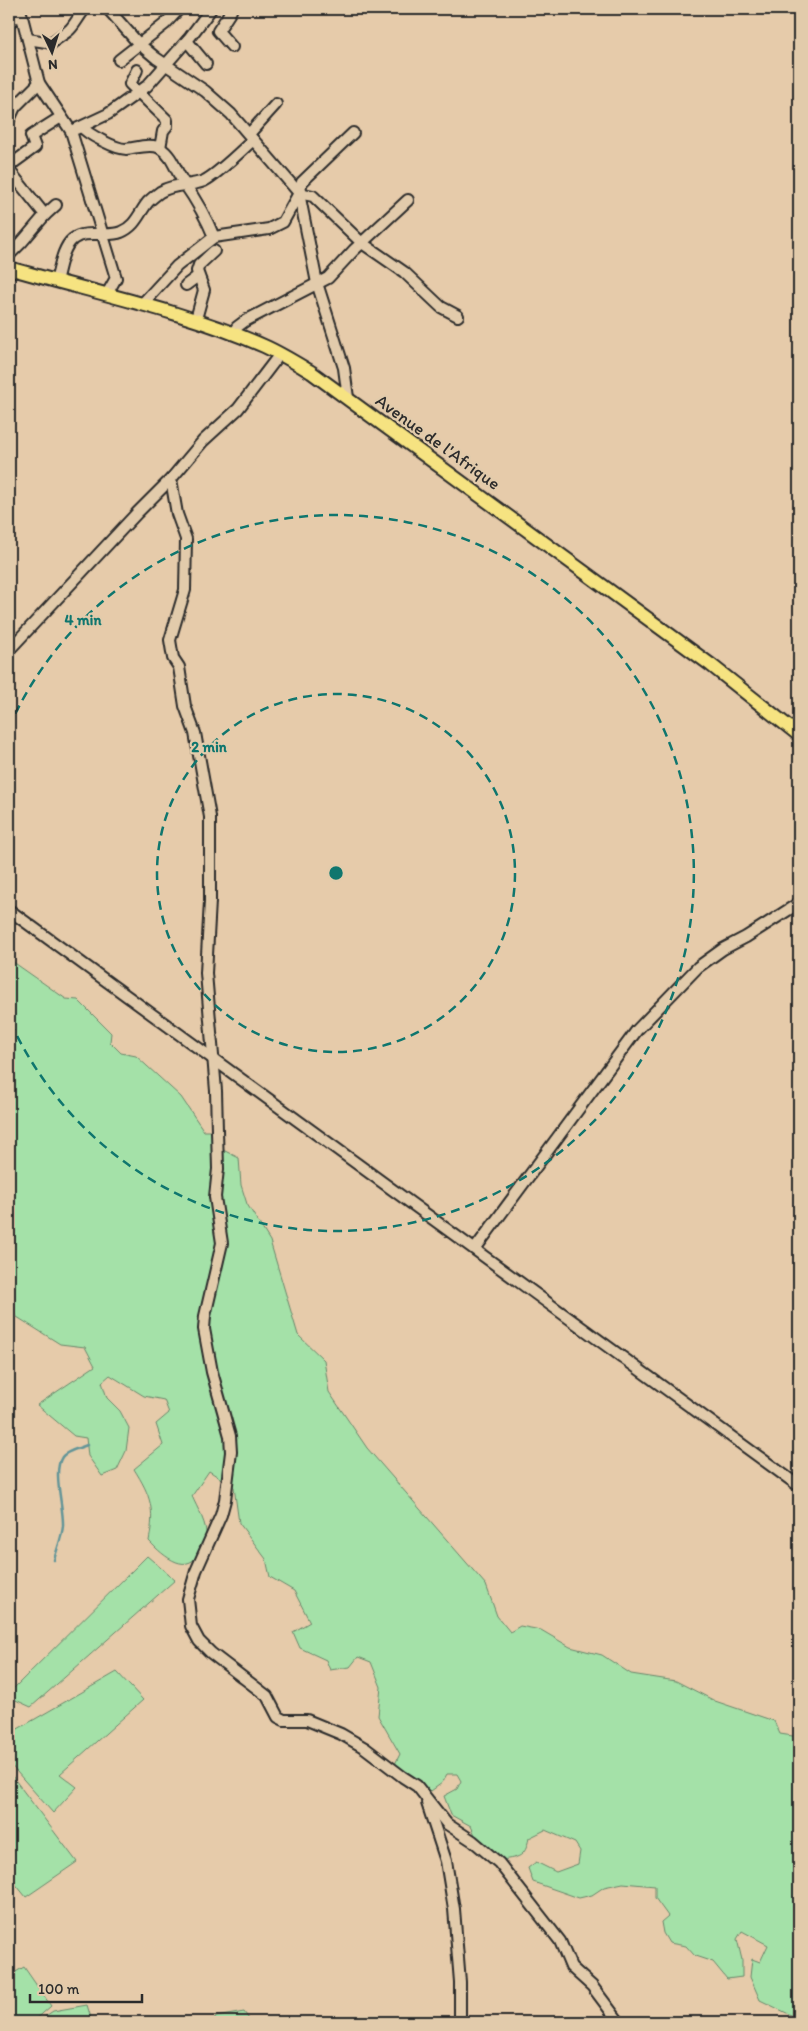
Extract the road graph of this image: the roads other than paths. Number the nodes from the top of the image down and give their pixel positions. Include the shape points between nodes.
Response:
1 (85, 9) edge
2 (108, 9) edge
3 (179, 9) edge
4 (211, 9) edge
5 (231, 9) edge
6 (20, 11) edge
7 (9, 23) edge
8 (202, 23) junction
9 (218, 31) junction
10 (28, 39) junction
11 (188, 41) junction
12 (138, 44) junction
13 (232, 47) dead end
14 (118, 60) dead end
15 (206, 64) dead end
16 (166, 65) junction
17 (138, 70) dead end
18 (39, 83) junction
19 (139, 93) junction
20 (276, 104) dead end
21 (12, 106) edge
22 (61, 117) junction
23 (9, 120) edge
24 (82, 127) junction
25 (70, 131) junction
26 (352, 133) dead end
27 (251, 137) junction
28 (160, 148) junction
29 (10, 164) edge
30 (186, 186) junction
31 (299, 193) junction
32 (408, 200) dead end
33 (56, 205) dead end
34 (45, 215) junction
35 (102, 233) junction
36 (214, 237) junction
37 (362, 243) junction
38 (214, 251) dead end
39 (9, 254) edge
40 (9, 268) edge
41 (198, 276) junction
42 (56, 281) junction
43 (317, 283) junction
44 (186, 285) dead end
45 (107, 294) junction
46 (143, 303) junction
47 (458, 316) dead end
48 (196, 319) junction
49 (234, 333) junction
50 (280, 354) junction
51 (348, 398) junction
52 (172, 479) junction
53 (9, 650) edge
54 (799, 735) edge
55 (799, 903) edge
56 (9, 910) edge
57 (213, 1058) junction
58 (475, 1249) junction
59 (799, 1486) edge
60 (424, 1795) junction
61 (460, 2022) edge
62 (620, 2022) edge

1 - 10 street via 68,32 59,35 52,43
2 - 12 street
3 - 12 street
4 - 8 street
5 - 9 street
6 - 7 street
6 - 10 street
8 - 9 street
8 - 11 street
9 - 13 street
10 - 18 street
11 - 15 street
11 - 16 street
12 - 14 street
12 - 16 street
16 - 19 street
16 - 27 street via 205,91
17 - 19 street via 130,84
18 - 21 street
18 - 22 street
19 - 24 street
19 - 28 street via 166,120
20 - 27 street
21 - 23 street
22 - 25 street
22 - 29 street via 31,136 35,147
24 - 25 street
24 - 28 street via 90,135 123,149
25 - 35 street
26 - 31 street via 302,182
27 - 30 street via 207,179
27 - 31 street
28 - 30 street via 170,158
29 - 34 street
30 - 35 street via 169,187 153,198 127,229 114,234
30 - 36 street
31 - 36 street via 288,216 276,227
31 - 37 street via 313,196
31 - 43 street
32 - 37 street
33 - 34 street
34 - 39 street
35 - 42 street via 78,236 68,243
35 - 45 street via 116,278
36 - 46 street via 177,266
37 - 43 street via 335,272
37 - 47 street via 404,272 440,307
38 - 41 street via 199,265
40 - 42 main road, Avenue de l'Afrique
41 - 44 street
41 - 48 street via 204,290
42 - 45 main road, Avenue de l'Afrique
43 - 49 street via 245,321 237,326
43 - 51 street via 344,368
45 - 46 main road, Avenue de l'Afrique
46 - 48 main road, Avenue de l'Afrique
48 - 49 main road, Avenue de l'Afrique
49 - 50 main road, Avenue de l'Afrique
50 - 51 main road, Avenue de l'Afrique
50 - 52 street via 238,409 203,441
51 - 54 main road, Avenue de l'Afrique via 711,665
52 - 53 street
52 - 57 street via 186,539 185,590 170,640 172,658 179,667 185,706 195,733 210,817 206,973
55 - 58 street via 698,966 660,1005 637,1030
56 - 57 street
57 - 58 street
57 - 60 street via 218,1169 215,1197 222,1243 204,1329 232,1452 221,1515 196,1571 188,1599 191,1626 211,1653 267,1696 278,1716 284,1720 307,1720 341,1734 417,1786
58 - 59 street
60 - 61 street via 446,1861 454,1909
60 - 62 street via 447,1824 499,1864 560,1941 571,1967 592,1986

